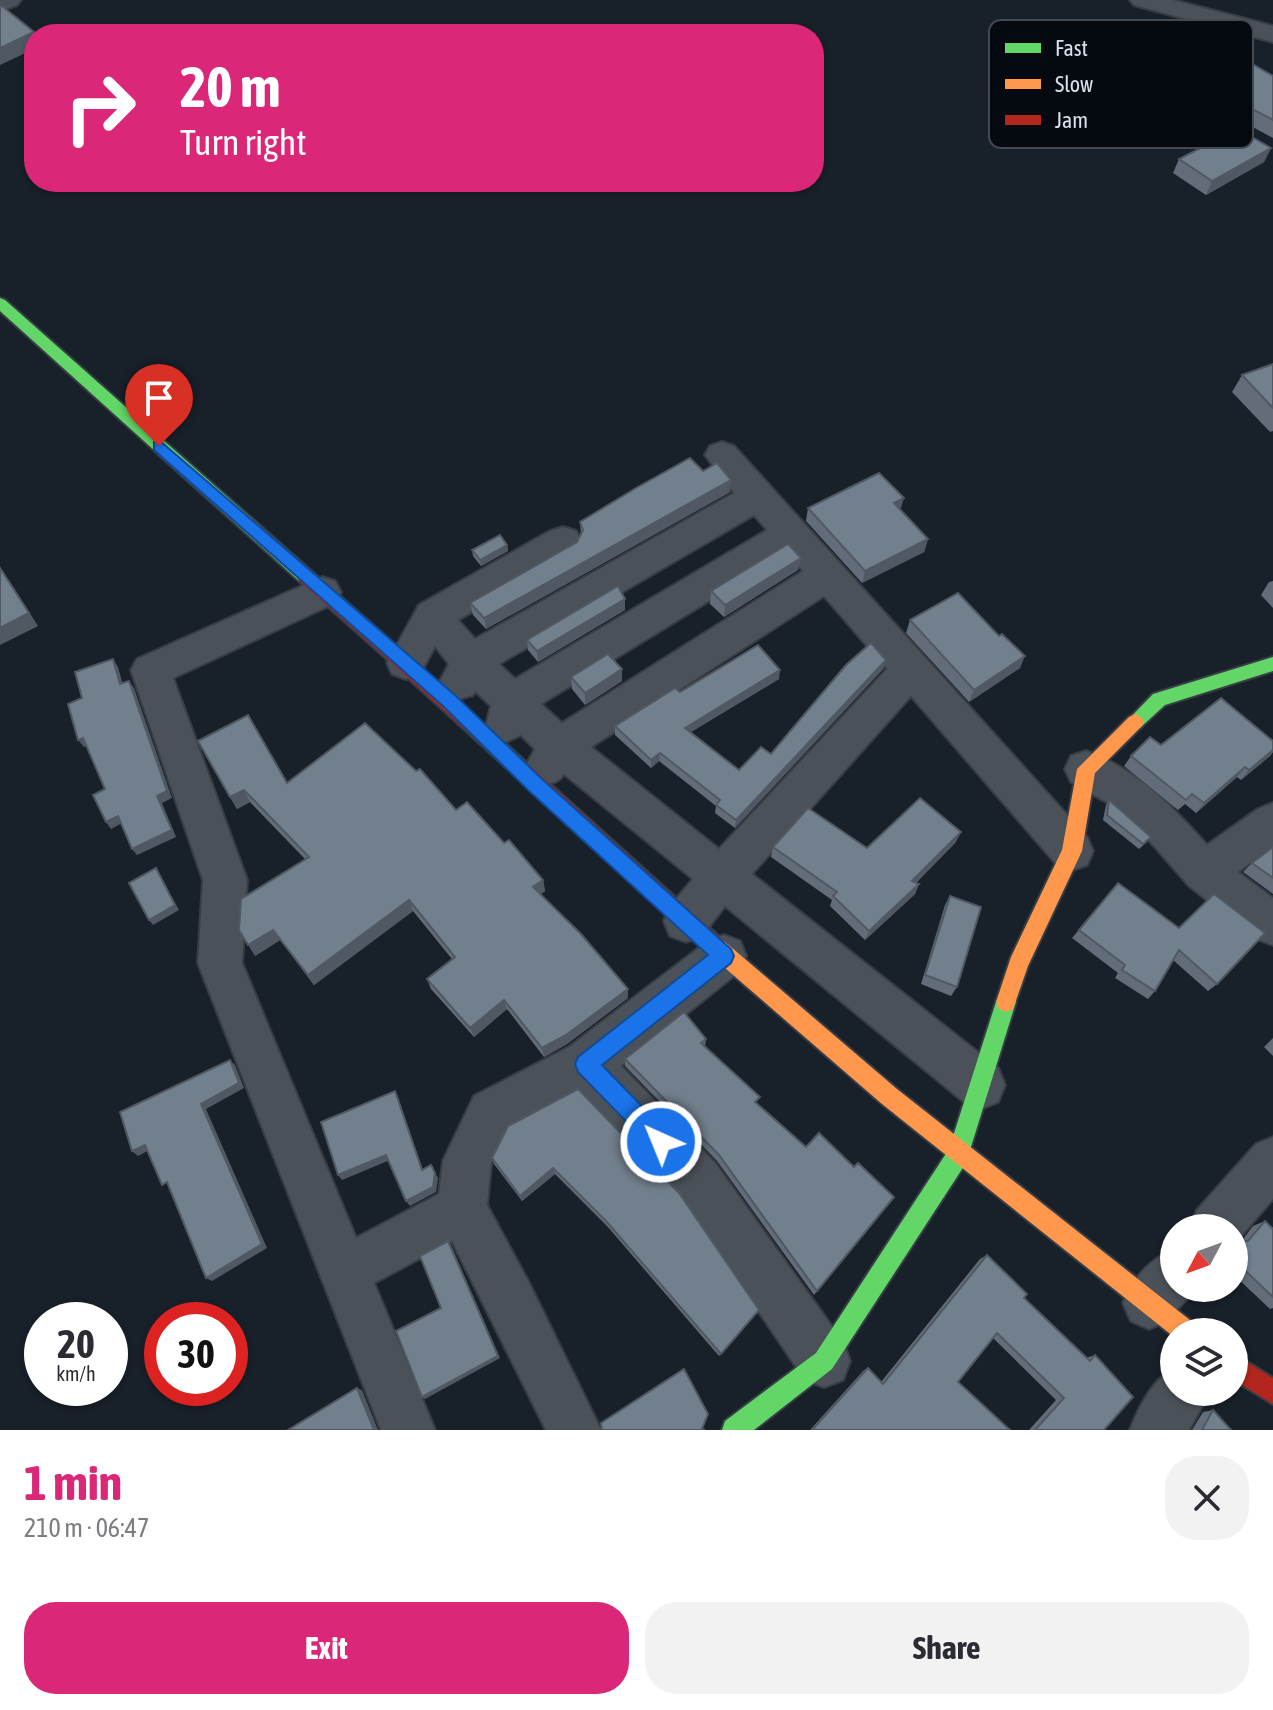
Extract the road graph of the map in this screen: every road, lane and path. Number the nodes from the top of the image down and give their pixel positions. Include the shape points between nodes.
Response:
1 (8, 0) edge
2 (1143, 0) edge
3 (0, 3) edge
4 (1219, 20) edge
5 (1253, 29) edge
6 (1273, 34) edge
7 (0, 303) edge
8 (722, 455) dead end
9 (758, 496) junction
10 (791, 533) junction
11 (563, 541) dead end
12 (828, 574) junction
13 (322, 592) junction
14 (432, 616) junction
15 (470, 661) junction
16 (406, 663) junction
17 (1273, 664) edge
18 (911, 669) junction
19 (449, 701) junction
20 (512, 701) junction
21 (559, 746) junction
22 (500, 748) junction
23 (1086, 769) junction
24 (535, 784) junction
25 (1273, 822) edge
26 (1072, 851) junction
27 (1204, 872) junction
28 (722, 876) junction
29 (686, 921) junction
30 (1273, 924) edge
31 (724, 956) junction
32 (586, 1064) junction
33 (981, 1085) junction
34 (958, 1155) junction
35 (1273, 1161) edge
36 (462, 1209) junction
37 (1227, 1214) edge
38 (344, 1272) junction
39 (1170, 1303) edge
40 (824, 1361) junction
41 (1248, 1375) edge
42 (1273, 1392) edge
43 (1173, 1406) edge
44 (748, 1426) edge
45 (408, 1430) edge
46 (574, 1430) edge
47 (1157, 1430) edge

1 - 3 street
2 - 4 street
5 - 6 street
7 - 13 main road
8 - 9 street
9 - 10 street
9 - 15 street
10 - 12 street
10 - 20 street
11 - 14 street
12 - 18 street
12 - 21 street
13 - 16 main road
13 - 38 street via 151,670 225,880 220,963
14 - 15 street
14 - 16 street
15 - 19 street
15 - 20 street
16 - 19 main road
17 - 23 main road via 1159,699
18 - 26 street
18 - 28 street
19 - 22 main road
20 - 21 street
20 - 22 street
21 - 24 street
21 - 28 street
22 - 24 main road
23 - 26 main road
23 - 27 street via 1155,817
24 - 29 main road
25 - 27 street
26 - 33 main road via 1018,964
27 - 30 street
28 - 29 street
28 - 33 street
29 - 31 main road
31 - 32 street
31 - 34 main road
32 - 36 street via 491,1113 467,1161
32 - 40 street via 698,1180
33 - 34 main road
34 - 39 main road
34 - 40 main road
35 - 37 street
36 - 38 street
36 - 46 street
38 - 45 street
40 - 44 main road
41 - 42 main road
43 - 47 street

